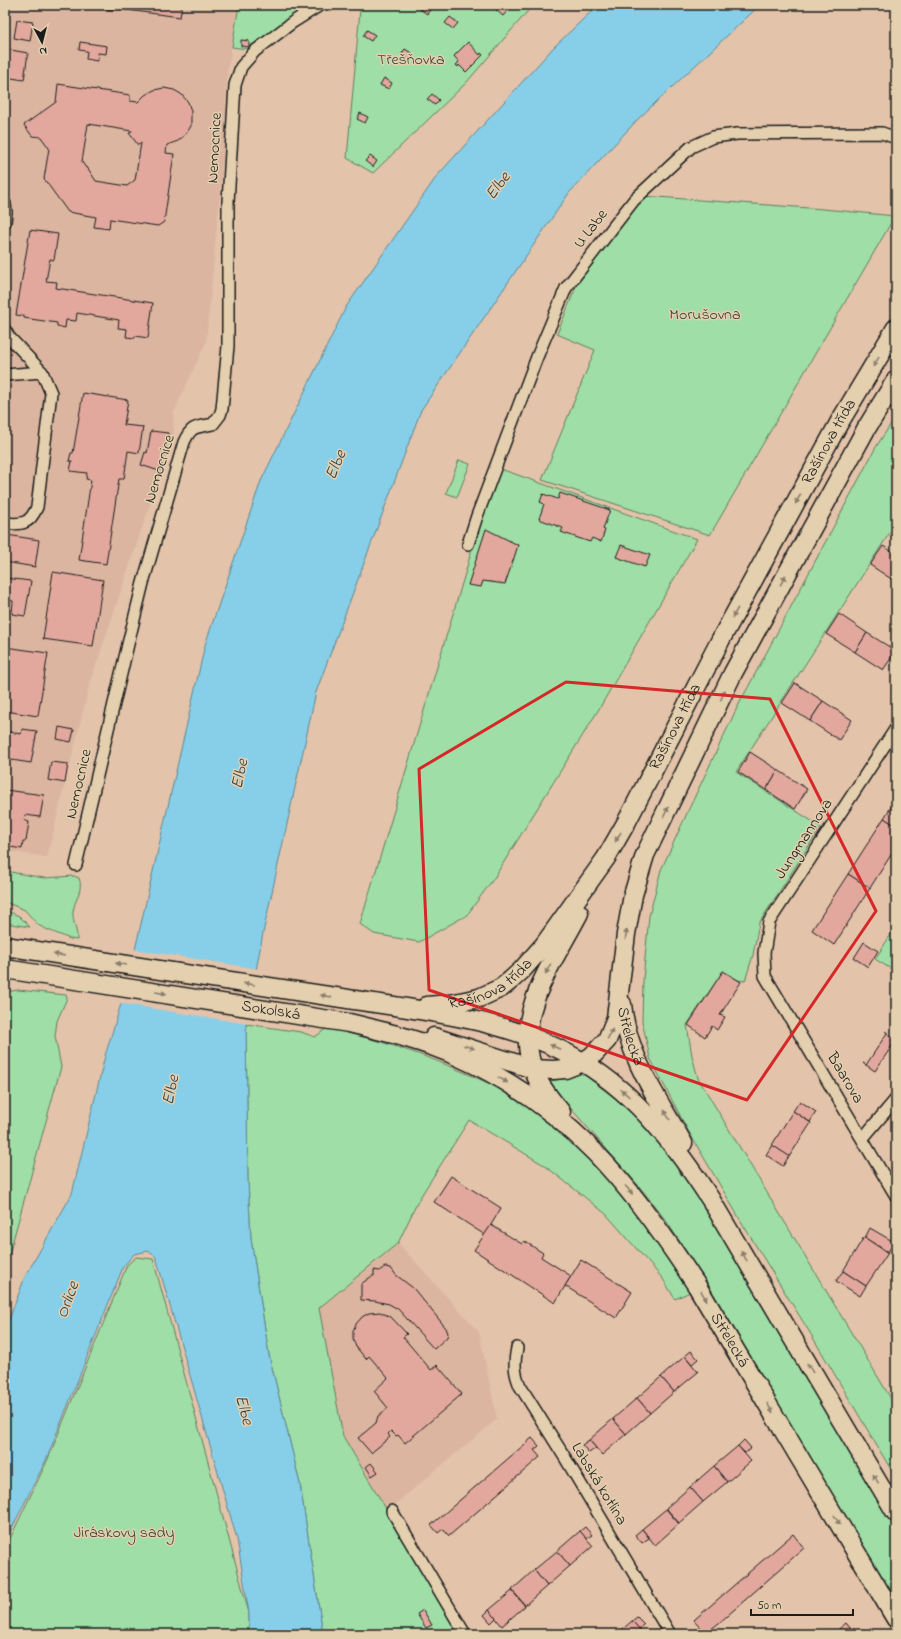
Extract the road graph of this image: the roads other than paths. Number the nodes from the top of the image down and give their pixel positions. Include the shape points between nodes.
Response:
1 (320, 5) edge
2 (896, 138) edge
3 (5, 204) edge
4 (5, 222) edge
5 (896, 328) edge
6 (5, 330) edge
7 (42, 372) junction
8 (5, 375) edge
9 (896, 380) edge
10 (5, 523) edge
11 (468, 544) dead end
12 (896, 728) edge
13 (606, 858) junction
14 (76, 865) dead end
15 (5, 946) edge
16 (5, 969) edge
17 (622, 974) junction
18 (765, 976) joint
19 (365, 1002) junction
20 (349, 1023) junction
21 (527, 1035) junction
22 (583, 1062) junction
23 (533, 1069) junction
24 (523, 1093) joint
25 (896, 1099) edge
26 (863, 1138) junction
27 (604, 1160) junction
28 (896, 1196) edge
29 (711, 1200) junction
30 (517, 1348) dead end
31 (392, 1511) dead end
32 (896, 1513) edge
33 (896, 1620) edge
34 (465, 1634) edge
35 (670, 1634) edge

1 - 14 street, Nemocnice via 293,22 247,59 238,74 235,85 228,202 228,346 222,409 213,424 189,431 184,442 134,618
2 - 11 street, U Labe via 882,133 737,134 713,137 691,147 634,200 566,288 537,357
3 - 4 street
5 -> 13 main road, Rašínova třída via 835,430
6 - 7 street
7 - 8 street
7 - 10 street via 51,393 37,507 29,521 18,524
17 -> 9 main road, Rašínova třída via 633,895 645,855 734,673 866,430
12 - 18 street, Jungmannova via 769,922 764,953
13 - 19 main road, Rašínova třída via 544,945 522,970 501,988 479,998 450,1004 418,1006
13 -> 21 main road via 537,993 530,1012
19 -> 15 main road, Sokolská
16 -> 20 main road, Sokolská
22 -> 17 main road via 600,1049 613,1029
29 -> 17 main road, Střelecká via 640,1067 623,1013
18 - 26 street, Baarova
19 - 21 main road, Sokolská via 487,1024
20 -> 23 main road via 435,1037
20 -> 24 main road, Sokolská via 391,1033 439,1049 482,1068
22 -> 21 main road, Sokolská
21 - 23 main road
22 - 23 main road via 559,1070
29 -> 22 main road, Střelecká via 684,1158 651,1118 619,1088
23 - 27 main road via 549,1097
24 - 27 main road, Střelecká via 544,1107
25 - 26 street
26 - 28 street, Baarova
27 -> 33 main road, Střelecká via 653,1220 697,1286
32 -> 29 main road, Střelecká
30 - 35 street, Labská kotlina via 514,1363 520,1386
31 - 34 street

